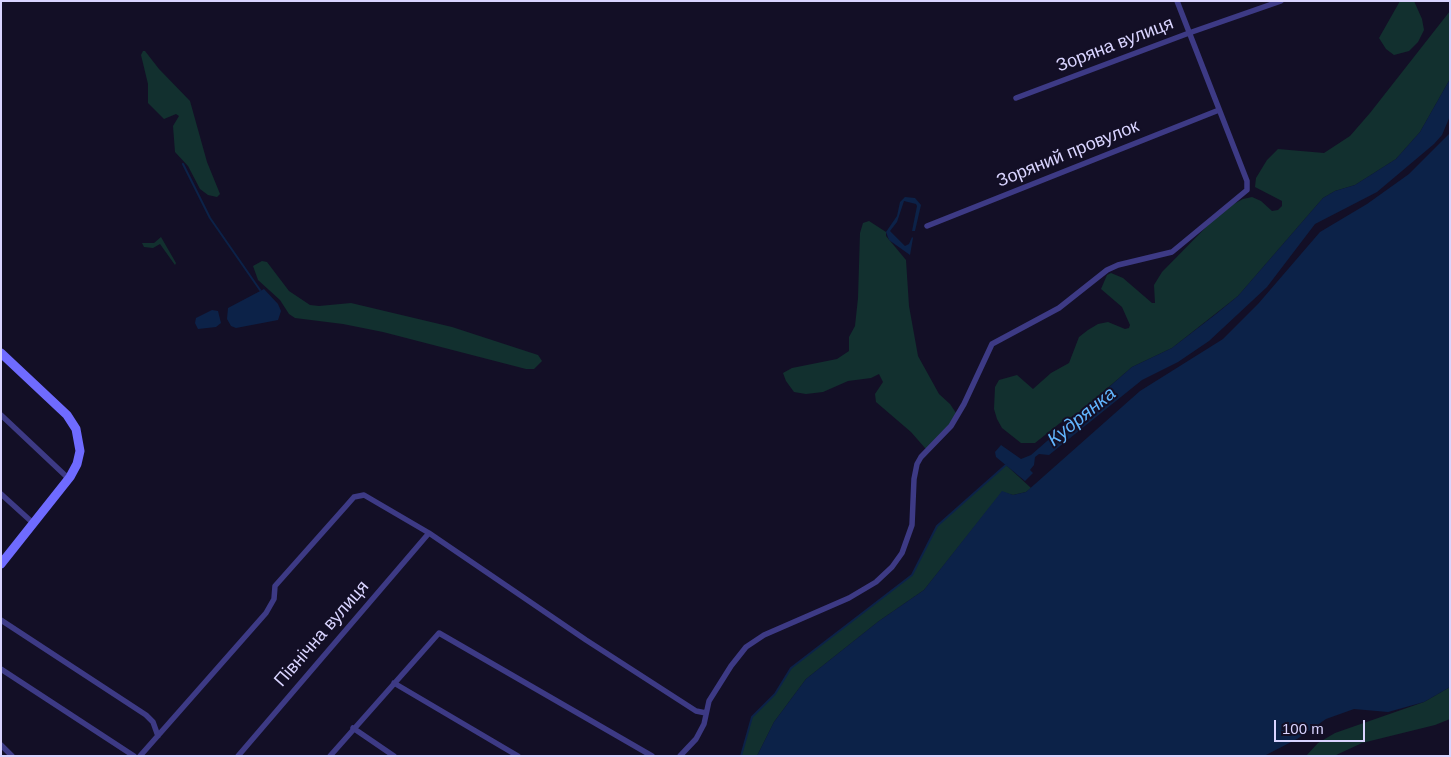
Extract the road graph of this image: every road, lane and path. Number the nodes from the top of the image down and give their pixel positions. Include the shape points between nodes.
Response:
1 (1177, 1) edge
2 (1281, 1) edge
3 (1189, 33) junction
4 (1016, 98) dead end
5 (1219, 110) junction
6 (927, 226) dead end
7 (1, 353) edge
8 (1, 415) edge
9 (68, 479) junction
10 (1, 494) edge
11 (33, 523) junction
12 (429, 533) junction
13 (1, 564) edge
14 (1, 620) edge
15 (1, 669) edge
16 (394, 682) junction
17 (706, 713) junction
18 (353, 728) junction
19 (158, 736) junction
20 (1, 745) edge
21 (12, 756) edge
22 (134, 756) edge
23 (140, 756) edge
24 (238, 756) edge
25 (330, 756) edge
26 (394, 756) edge
27 (518, 756) edge
28 (652, 756) edge
29 (680, 756) edge

1 - 3 street
2 - 3 street, Зоряна вулиця
3 - 4 street, Зоряна вулиця
3 - 5 street
5 - 6 street, Зоряний провулок
5 - 17 street via 1247,181 1247,190 1179,247 1162,255 1112,268 1043,317 998,339 989,348 951,426 918,464 914,479 912,525 902,553 892,567 876,582 849,598 746,647 709,701
7 - 9 street via 61,408 76,429 79,458
8 - 9 street
9 - 11 street
10 - 11 street
11 - 13 street
12 - 17 street via 586,640 696,711
12 - 19 street via 364,495 354,497 275,586 274,599 266,613
12 - 24 street, Північна вулиця
14 - 19 street via 146,715 153,722
15 - 22 street
16 - 18 street
16 - 27 street
16 - 28 street via 439,633
17 - 29 street via 696,739
18 - 25 street
18 - 26 street
19 - 23 street
20 - 21 street

